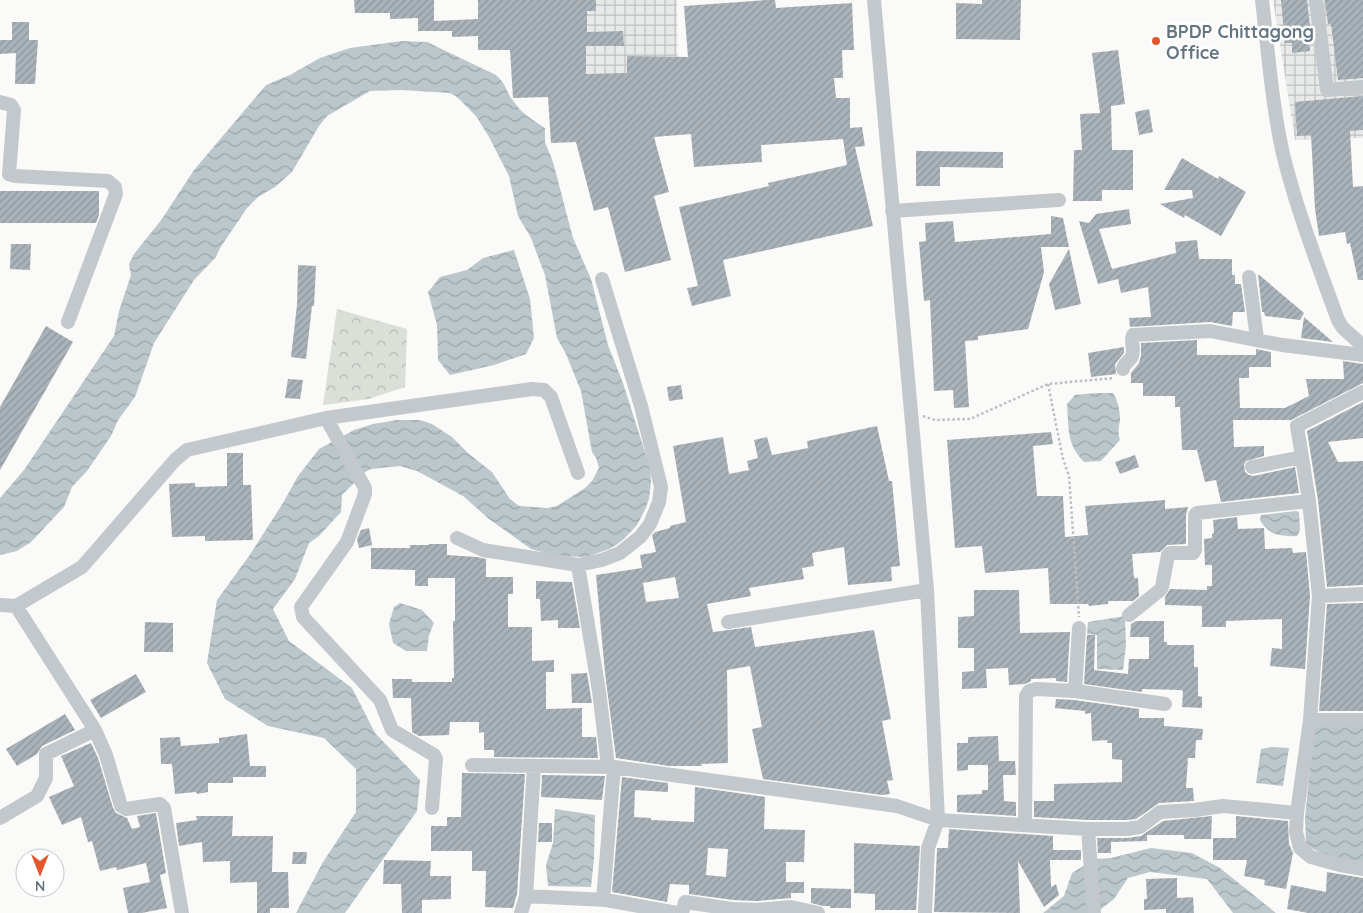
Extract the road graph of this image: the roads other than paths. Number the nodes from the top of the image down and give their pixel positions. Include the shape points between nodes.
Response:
1 (874, 0) edge
2 (1262, 0) edge
3 (1316, 0) edge
4 (1363, 87) edge
5 (0, 102) edge
6 (1059, 200) dead end
7 (892, 211) junction
8 (1249, 277) dead end
9 (602, 279) dead end
10 (68, 322) dead end
11 (1257, 339) junction
12 (1363, 346) edge
13 (1363, 356) edge
14 (1123, 369) road end
15 (1363, 392) edge
16 (326, 418) junction
17 (1302, 457) junction
18 (1252, 467) dead end
19 (578, 472) dead end
20 (1309, 501) junction
21 (457, 538) dead end
22 (578, 565) junction
23 (927, 590) junction
24 (1363, 594) edge
25 (1319, 596) junction
26 (0, 605) edge
27 (16, 606) junction
28 (1128, 616) dead end
29 (728, 622) dead end
30 (1079, 628) road end
31 (1075, 691) junction
32 (1164, 704) dead end
33 (1310, 720) junction
34 (1363, 720) edge
35 (95, 730) junction
36 (472, 765) dead end
37 (534, 766) junction
38 (611, 766) junction
39 (432, 808) dead end
40 (1297, 813) junction
41 (0, 818) edge
42 (938, 820) junction
43 (1024, 825) junction
44 (1088, 829) junction
45 (1363, 869) edge
46 (526, 896) junction
47 (603, 900) junction
48 (642, 910) edge
49 (182, 913) edge
50 (521, 913) edge
51 (676, 913) edge
52 (682, 913) edge
53 (818, 913) edge
54 (925, 913) edge
55 (1094, 913) edge

1 - 7 street
2 - 12 street via 1283,153 1301,217 1338,320
3 - 4 street via 1327,90
5 - 10 street via 11,105 14,110 9,174 108,181 115,187 116,194
6 - 7 street
7 - 23 street
8 - 11 street
9 - 22 street via 641,406 661,487 655,513 640,537 620,552
11 - 13 street
11 - 14 street via 1204,330 1137,334 1132,338 1132,358
15 - 17 street via 1297,426
16 - 19 street via 532,389 544,390 551,397
16 - 27 street via 188,450 175,460 82,567
16 - 39 street via 365,488 365,494 347,542 301,607 301,613 380,700 392,730 434,755
17 - 18 street
17 - 20 street
20 - 25 street
20 - 28 street via 1197,513 1193,553 1170,553 1162,587
21 - 22 street via 482,550
22 - 38 street
23 - 29 street
23 - 42 street
24 - 25 street
25 - 33 street
26 - 27 street
27 - 35 street
30 - 31 street
31 - 32 street
31 - 43 street via 1036,689 1026,696
33 - 34 street
33 - 40 street
35 - 41 street via 46,754 46,778 36,796
35 - 49 street via 121,806 126,809 160,804 164,808
36 - 37 street
37 - 38 street
37 - 46 street
38 - 42 street via 897,806
38 - 47 street
40 - 44 street via 1224,806 1160,812 1140,827
40 - 45 street via 1296,832 1300,848 1311,857
42 - 43 street
42 - 54 street via 928,848
43 - 44 street
44 - 55 street
46 - 47 street
46 - 50 street
47 - 48 street
48 - 51 street
52 - 53 street via 685,902 757,910 791,906

